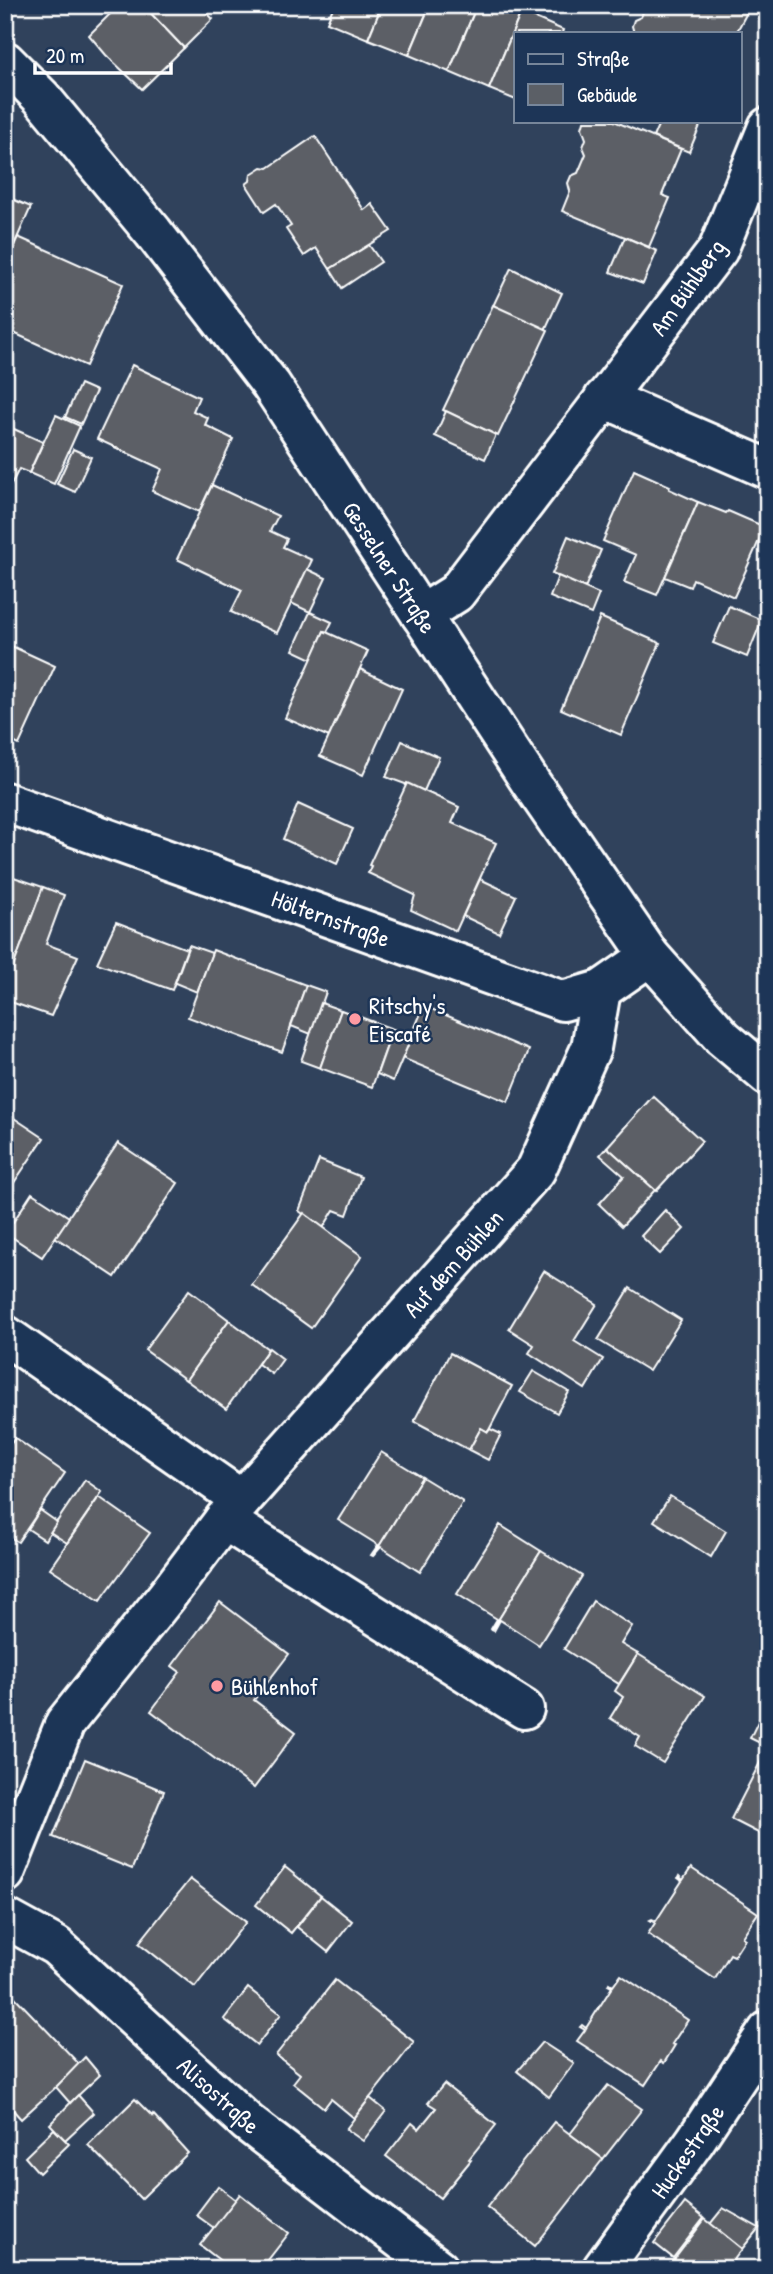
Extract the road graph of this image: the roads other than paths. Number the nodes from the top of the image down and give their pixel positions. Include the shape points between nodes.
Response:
1 (5, 61) edge
2 (768, 127) edge
3 (604, 398) junction
4 (768, 469) edge
5 (421, 615) junction
6 (5, 802) edge
7 (650, 956) junction
8 (601, 990) junction
9 (768, 1076) edge
10 (5, 1335) edge
11 (233, 1510) junction
12 (524, 1709) dead end
13 (5, 1873) edge
14 (5, 1918) edge
15 (768, 2031) edge
16 (439, 2269) edge
17 (602, 2269) edge

1 - 5 street, Gesselner Straße via 41,97 153,232 271,384
2 - 3 street, Am Bühlberg via 718,250
3 - 4 street
3 - 5 street, Am Bühlberg via 456,593
5 - 7 street, Gesselner Straße
6 - 8 street, Hölternstraße via 563,1001
7 - 8 street, Hölternstraße
7 - 9 street, Gesselner Straße via 723,1038
8 - 11 street, Auf dem Bühlen via 591,1048 536,1170
10 - 11 street
11 - 12 street
11 - 13 street, Auf dem Bühlen via 65,1724
14 - 16 street, Alisostraße via 56,1946 248,2123
15 - 17 street, Huckestraße

